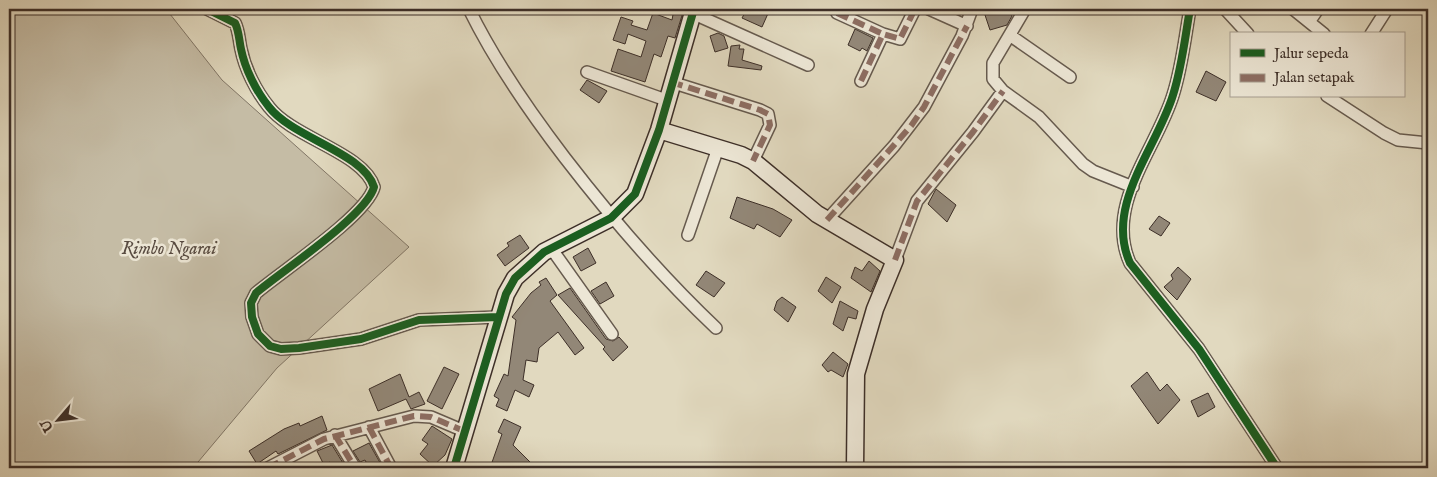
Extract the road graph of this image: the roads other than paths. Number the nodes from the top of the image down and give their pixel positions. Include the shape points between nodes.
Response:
1 (207, 9) edge
2 (469, 9) edge
3 (915, 9) edge
4 (929, 9) edge
5 (972, 9) edge
6 (1025, 9) edge
7 (1190, 9) edge
8 (1225, 9) edge
9 (1293, 9) edge
10 (1318, 9) edge
11 (1387, 9) edge
12 (693, 11) edge
13 (837, 13) dead end
14 (1309, 22) junction
15 (967, 26) junction
16 (1246, 32) edge
17 (1322, 32) edge
18 (1373, 32) edge
19 (883, 34) junction
20 (1011, 36) junction
21 (808, 65) dead end
22 (587, 72) dead end
23 (1070, 78) dead end
24 (861, 81) dead end
25 (671, 82) junction
26 (1003, 91) junction
27 (1330, 98) edge
28 (666, 100) junction
29 (659, 130) junction
30 (1428, 143) edge
31 (718, 148) junction
32 (752, 161) junction
33 (1133, 187) junction
34 (611, 218) junction
35 (827, 220) junction
36 (688, 235) dead end
37 (551, 248) junction
38 (895, 260) junction
39 (498, 317) junction
40 (716, 328) dead end
41 (612, 334) dead end
42 (369, 427) junction
43 (464, 431) junction
44 (335, 435) junction
45 (268, 468) edge
46 (355, 468) edge
47 (391, 468) edge
48 (454, 468) edge
49 (855, 468) edge
50 (1277, 468) edge

1 - 39 street via 235,23 248,69 270,109 364,170 374,187 354,215 256,293 251,304 258,334 270,346 299,348 360,339 420,320
2 - 34 street via 506,76
3 - 19 street via 900,39
4 - 15 street
5 - 15 street
6 - 20 street
7 - 33 street via 1173,96
8 - 16 street
9 - 14 street
10 - 14 street
11 - 18 street
12 - 21 street
12 - 25 street
13 - 19 street
14 - 17 street
15 - 35 street via 924,107
19 - 24 street
20 - 23 street
20 - 26 street via 993,63 993,79
22 - 28 street
25 - 28 street
25 - 32 street via 768,114 770,125
26 - 33 street via 1039,118 1093,171
26 - 38 street via 917,201
27 - 30 street via 1398,140
28 - 29 street
29 - 31 street
29 - 34 street via 634,194
31 - 32 street
31 - 36 street
32 - 35 street
33 - 50 street via 1124,215 1123,234 1124,249 1130,263 1199,349
34 - 37 street
34 - 40 street via 675,289
35 - 38 street
37 - 39 street via 515,278
37 - 41 street
38 - 49 street via 875,309 856,374
39 - 43 street
42 - 43 street via 422,416
42 - 44 street
42 - 47 street
43 - 48 street
44 - 45 street
44 - 46 street

